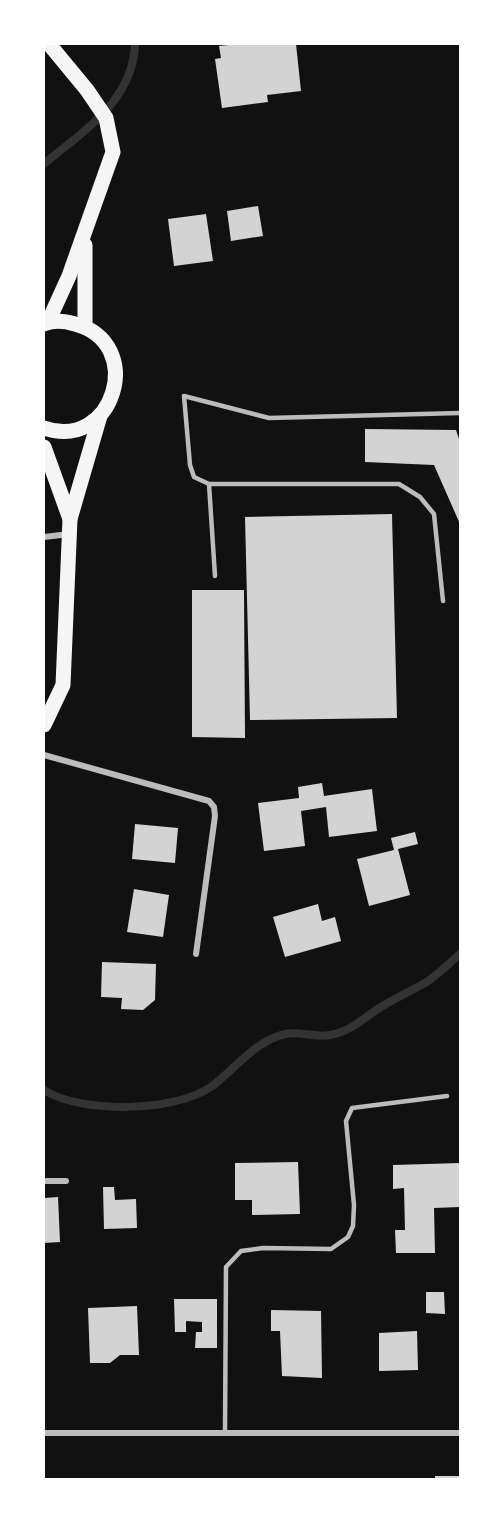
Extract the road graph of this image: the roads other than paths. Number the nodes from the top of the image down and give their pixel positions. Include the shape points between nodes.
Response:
1 (49, 44) edge
2 (87, 227) junction
3 (46, 323) edge
4 (85, 327) junction
5 (460, 413) edge
6 (100, 416) junction
7 (44, 428) edge
8 (44, 447) edge
9 (209, 484) junction
10 (69, 526) junction
11 (44, 537) edge
12 (215, 576) dead end
13 (443, 602) dead end
14 (44, 725) edge
15 (44, 755) edge
16 (196, 954) dead end
17 (447, 1096) dead end
18 (44, 1181) edge
19 (66, 1181) dead end
20 (44, 1433) edge
21 (225, 1433) junction
22 (460, 1433) edge

1 - 2 main road via 106,118 113,152
2 - 3 main road
2 - 4 main road
3 - 4 main road via 67,322
4 - 6 main road via 103,340 116,371 110,402
5 - 9 lane via 269,418 184,396 190,465 194,477
6 - 7 main road via 69,431
6 - 10 main road
8 - 10 main road
9 - 12 lane
9 - 13 lane via 399,484 420,497 434,514
10 - 11 street
10 - 14 main road via 63,685
15 - 16 street via 209,801 214,807
17 - 21 lane via 352,1108 346,1120 354,1226 348,1237 331,1249 241,1251 226,1267
18 - 19 street
20 - 21 street
21 - 22 street

